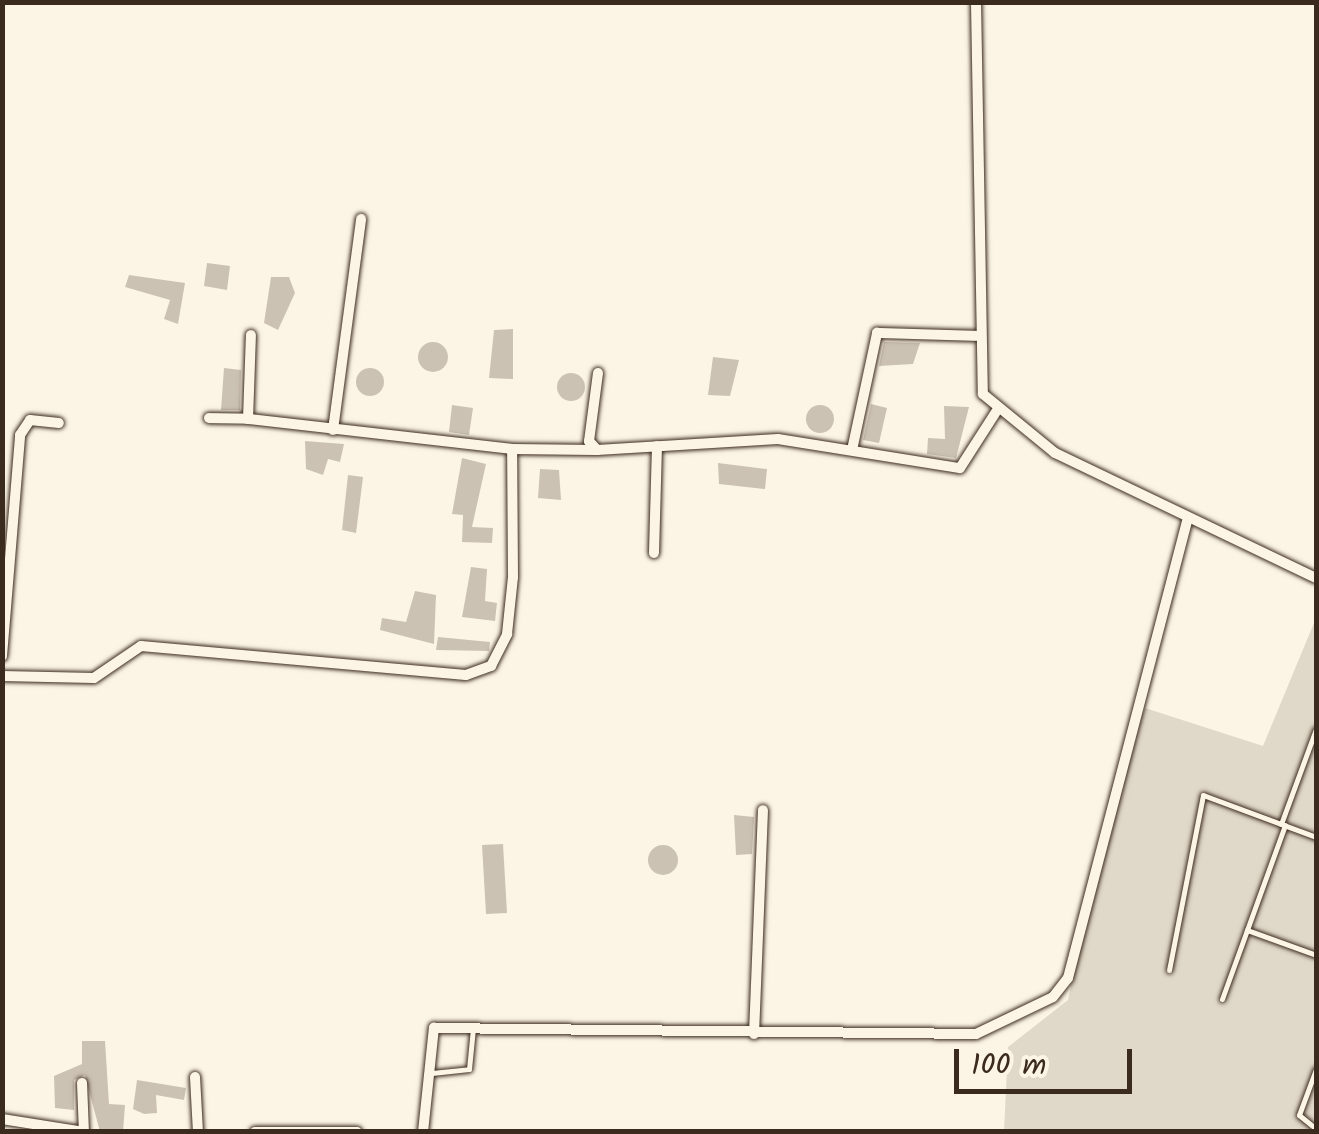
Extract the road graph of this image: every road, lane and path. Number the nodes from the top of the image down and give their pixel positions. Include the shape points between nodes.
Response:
1 (976, 2) edge
2 (361, 220) dead end
3 (251, 335) dead end
4 (976, 336) junction
5 (598, 373) dead end
6 (996, 412) junction
7 (209, 418) dead end
8 (248, 419) junction
9 (60, 422) dead end
10 (333, 430) junction
11 (657, 446) junction
12 (512, 449) junction
13 (597, 450) junction
14 (852, 450) junction
15 (2, 518) edge
16 (19, 519) junction
17 (1188, 521) junction
18 (654, 553) dead end
19 (1316, 578) edge
20 (2, 656) edge
21 (2, 676) edge
22 (1316, 728) edge
23 (763, 810) dead end
24 (1283, 825) junction
25 (1316, 836) edge
26 (1247, 930) junction
27 (1316, 955) edge
28 (1169, 970) dead end
29 (1222, 999) dead end
30 (473, 1026) junction
31 (754, 1034) junction
32 (1316, 1068) edge
33 (429, 1073) junction
34 (195, 1077) dead end
35 (82, 1083) dead end
36 (2, 1119) edge
37 (1316, 1128) edge
38 (316, 1130) edge
39 (84, 1132) edge
40 (198, 1132) edge
41 (255, 1132) edge
42 (357, 1132) edge
43 (423, 1132) edge

1 - 4 street
2 - 10 street
3 - 8 street
4 - 6 street via 983,394
4 - 14 street via 877,332
5 - 13 street via 589,440
6 - 14 street via 960,468
6 - 17 street
7 - 8 street
8 - 10 street
9 - 16 street via 37,418 24,428 12,474
10 - 12 street
11 - 13 street
11 - 14 street via 778,439
11 - 18 street
12 - 13 street
12 - 21 street via 507,634 481,672 141,646 94,678
15 - 16 street
16 - 20 street
17 - 19 street
17 - 31 street via 1062,989 976,1034
22 - 24 lane
23 - 31 street
24 - 25 lane
24 - 26 lane
24 - 28 lane via 1204,795
26 - 27 lane
26 - 29 lane
30 - 31 street
30 - 33 lane via 469,1069
30 - 33 street via 434,1028
32 - 37 lane via 1299,1115
33 - 43 street
34 - 40 street
35 - 39 street
36 - 39 street
38 - 41 street
38 - 42 street

